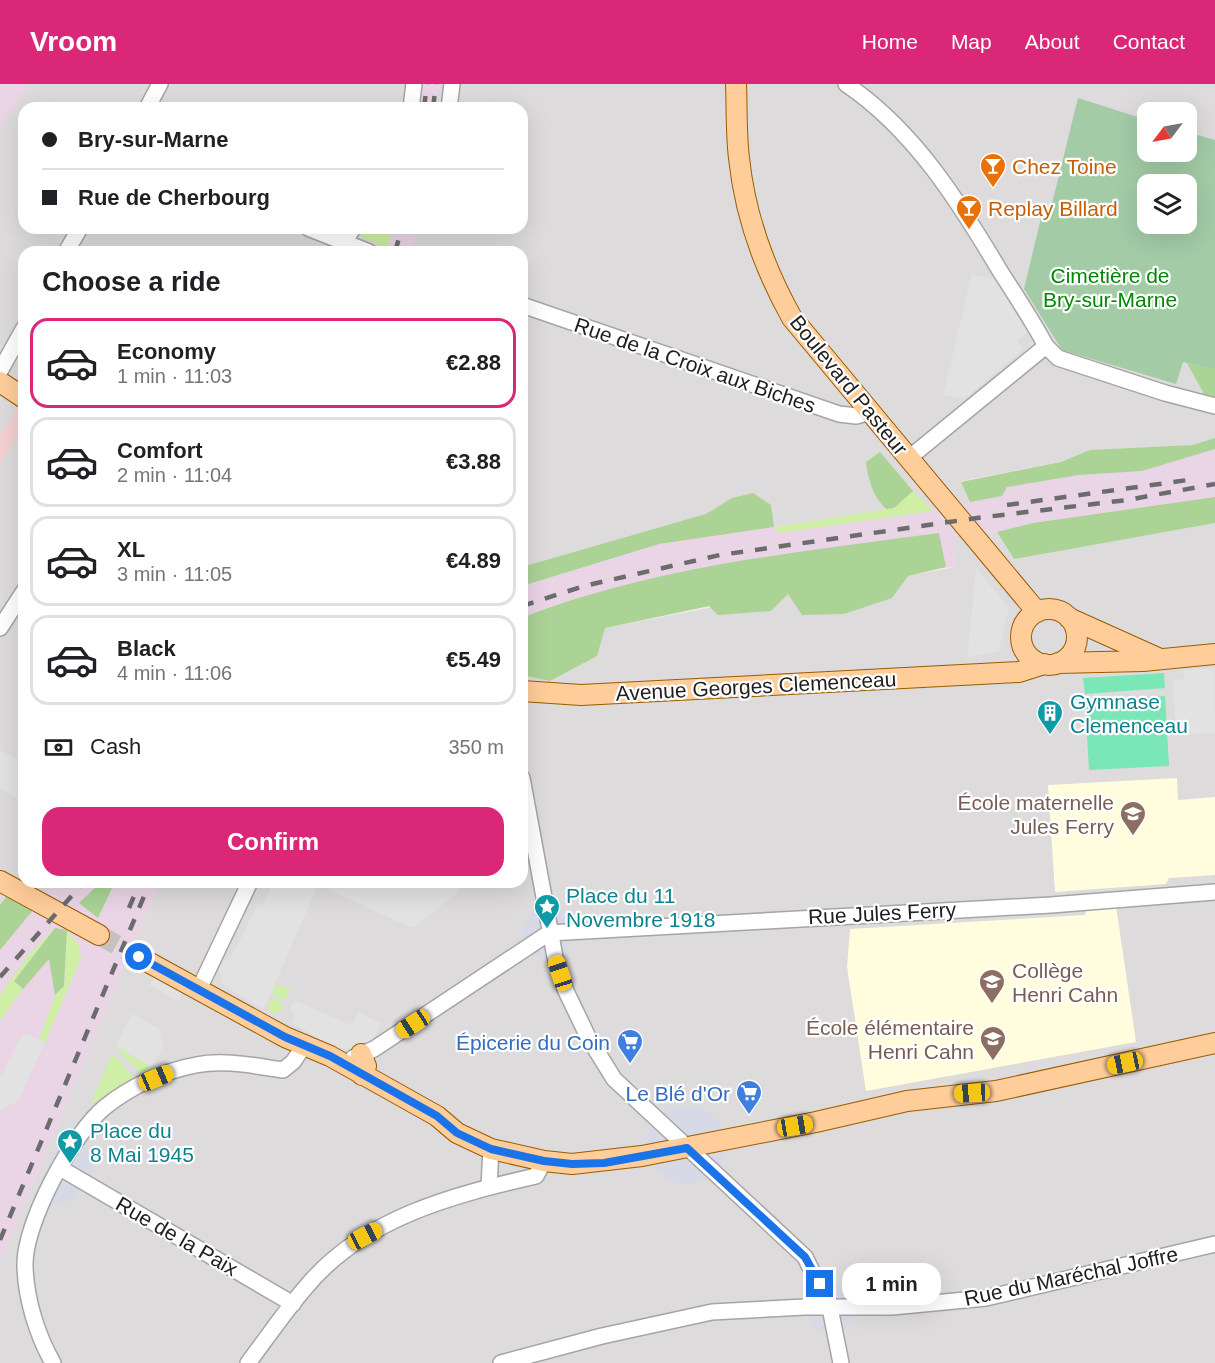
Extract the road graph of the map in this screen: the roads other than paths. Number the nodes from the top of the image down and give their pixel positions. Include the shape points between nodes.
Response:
1 (160, 84) edge
2 (414, 84) edge
3 (452, 84) edge
4 (736, 84) edge
5 (748, 84) edge
6 (846, 84) edge
7 (150, 102) edge
8 (412, 102) edge
9 (450, 102) edge
10 (738, 120) junction
11 (318, 234) edge
12 (338, 246) edge
13 (528, 307) edge
14 (18, 338) edge
15 (1046, 346) junction
16 (0, 370) edge
17 (0, 382) edge
18 (18, 394) edge
19 (1215, 406) edge
20 (870, 412) junction
21 (909, 458) junction
22 (18, 600) edge
23 (1036, 612) junction
24 (1069, 618) junction
25 (0, 628) edge
26 (1022, 644) junction
27 (1215, 654) edge
28 (1158, 658) junction
29 (1051, 664) junction
30 (990, 672) junction
31 (528, 691) edge
32 (528, 812) edge
33 (0, 881) edge
34 (247, 888) edge
35 (1215, 892) edge
36 (549, 933) junction
37 (99, 935) tunnel mouth
38 (139, 957) tunnel mouth
39 (199, 989) junction
40 (1215, 1043) edge
41 (304, 1046) junction
42 (357, 1065) junction
43 (687, 1148) junction
44 (491, 1149) junction
45 (544, 1161) junction
46 (60, 1168) junction
47 (489, 1187) junction
48 (1215, 1244) edge
49 (293, 1304) junction
50 (830, 1308) junction
51 (53, 1363) edge
52 (248, 1363) edge
53 (501, 1363) edge
54 (841, 1363) edge

1 - 7 street
2 - 8 street
3 - 9 street
4 - 10 main road, Boulevard Pasteur
5 - 10 main road, Boulevard Pasteur
6 - 15 street via 866,97 903,133 954,196
10 - 20 main road, Boulevard Pasteur via 742,189 750,223 775,287 792,318
11 - 12 street
13 - 20 street, Rue de la Croix aux Biches via 839,414 856,416
14 - 16 street
15 - 19 street via 1058,358
15 - 21 street
17 - 18 main road
20 - 21 main road, Boulevard Pasteur
21 - 23 main road, Boulevard Pasteur
22 - 25 street
23 - 24 main road via 1054,610
23 - 26 main road via 1024,626
24 - 28 main road
24 - 29 main road via 1076,644 1066,659
26 - 29 main road via 1030,657
26 - 30 main road via 1011,658
27 - 28 main road, Avenue Georges Clemenceau
28 - 29 main road, Avenue Georges Clemenceau
29 - 30 main road, Avenue Georges Clemenceau via 1019,672
30 - 31 main road, Avenue Georges Clemenceau via 580,695
32 - 36 street
33 - 37 main road
34 - 39 street
35 - 36 street, Rue Jules Ferry
36 - 42 street via 374,1049
36 - 43 street via 565,989 588,1037 614,1078
38 - 39 main road
39 - 41 main road
40 - 43 main road via 1004,1089 907,1101
41 - 42 main road
41 - 46 street via 283,1070 227,1063 197,1064 144,1083 92,1119
42 - 44 main road via 457,1133
43 - 45 main road via 604,1163
43 - 50 street via 805,1257
44 - 45 main road
44 - 47 street
45 - 47 street via 536,1176
46 - 49 street, Rue de la Paix
46 - 51 street via 36,1212 25,1266 33,1312
47 - 49 street via 416,1210 365,1236 307,1286
48 - 50 street, Rue du Maréchal Joffre via 986,1298 904,1307
49 - 52 street
50 - 53 street, Rue du Maréchal Joffre via 712,1312
50 - 54 street

